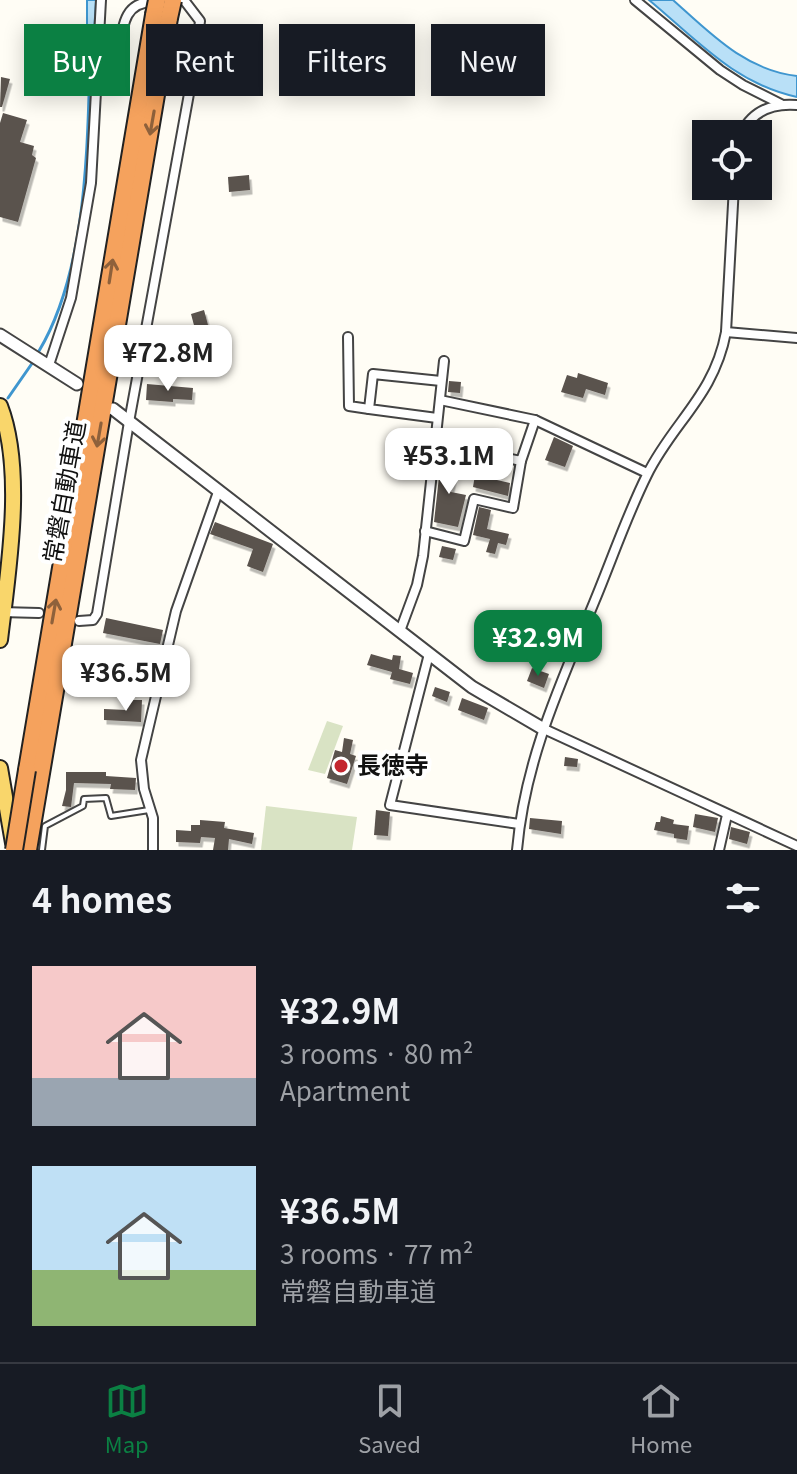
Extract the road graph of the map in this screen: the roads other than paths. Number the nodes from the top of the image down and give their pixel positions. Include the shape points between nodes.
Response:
1 (101, 0) edge
2 (173, 0) edge
3 (184, 0) edge
4 (635, 0) edge
5 (191, 8) junction
6 (160, 11) edge
7 (99, 24) edge
8 (124, 24) edge
9 (95, 96) edge
10 (781, 104) junction
11 (797, 105) edge
12 (751, 120) edge
13 (733, 200) edge
14 (726, 332) junction
15 (0, 335) edge
16 (348, 337) dead end
17 (797, 338) edge
18 (444, 361) dead end
19 (49, 365) junction
20 (441, 381) junction
21 (77, 384) dead end
22 (440, 400) junction
23 (0, 406) edge
24 (113, 409) dead end
25 (369, 409) junction
26 (437, 418) junction
27 (535, 420) junction
28 (129, 422) junction
29 (435, 443) junction
30 (521, 461) junction
31 (647, 473) junction
32 (218, 492) junction
33 (425, 531) junction
34 (2, 612) edge
35 (39, 613) dead end
36 (79, 621) dead end
37 (400, 631) junction
38 (0, 640) edge
39 (429, 654) junction
40 (542, 728) junction
41 (0, 768) edge
42 (34, 772) junction
43 (151, 810) junction
44 (727, 815) junction
45 (519, 824) junction
46 (797, 846) edge
47 (14, 850) edge
48 (28, 850) edge
49 (42, 850) edge
50 (153, 850) edge
51 (517, 850) edge
52 (719, 850) edge

1 - 7 street
2 - 6 highway, 常磐自動車道, bridge
3 - 5 street
4 - 10 street via 720,70
5 - 8 street via 147,2 134,6
5 - 28 street via 200,21 195,61
6 - 42 highway, 常磐自動車道
9 - 19 street via 91,183 71,298
10 - 11 street
10 - 12 street
13 - 14 street
14 - 17 street
14 - 31 street via 713,377
15 - 19 street
16 - 25 street via 349,406
18 - 20 street
19 - 21 street
20 - 22 street
20 - 25 street via 373,374
22 - 26 street
22 - 27 street
23 - 34 main road via 13,465
24 - 28 street
25 - 26 street
26 - 29 street
27 - 30 street
27 - 31 street
28 - 32 street
28 - 36 street via 97,614 93,620
29 - 30 street
29 - 33 street
30 - 33 street via 513,508 474,499 464,541
31 - 40 street
32 - 37 street
32 - 43 street via 176,611 141,760
33 - 37 street via 417,585
34 - 35 street
34 - 38 main road
37 - 39 street
39 - 40 street via 472,687
39 - 45 street via 390,805
40 - 44 street
40 - 45 street
41 - 47 main road
42 - 47 highway, 常磐自動車道, bridge
42 - 48 highway, 常磐自動車道
43 - 49 lane via 111,816 106,798 84,799 83,806 45,826
43 - 50 street
44 - 46 street
44 - 52 street
45 - 51 street

